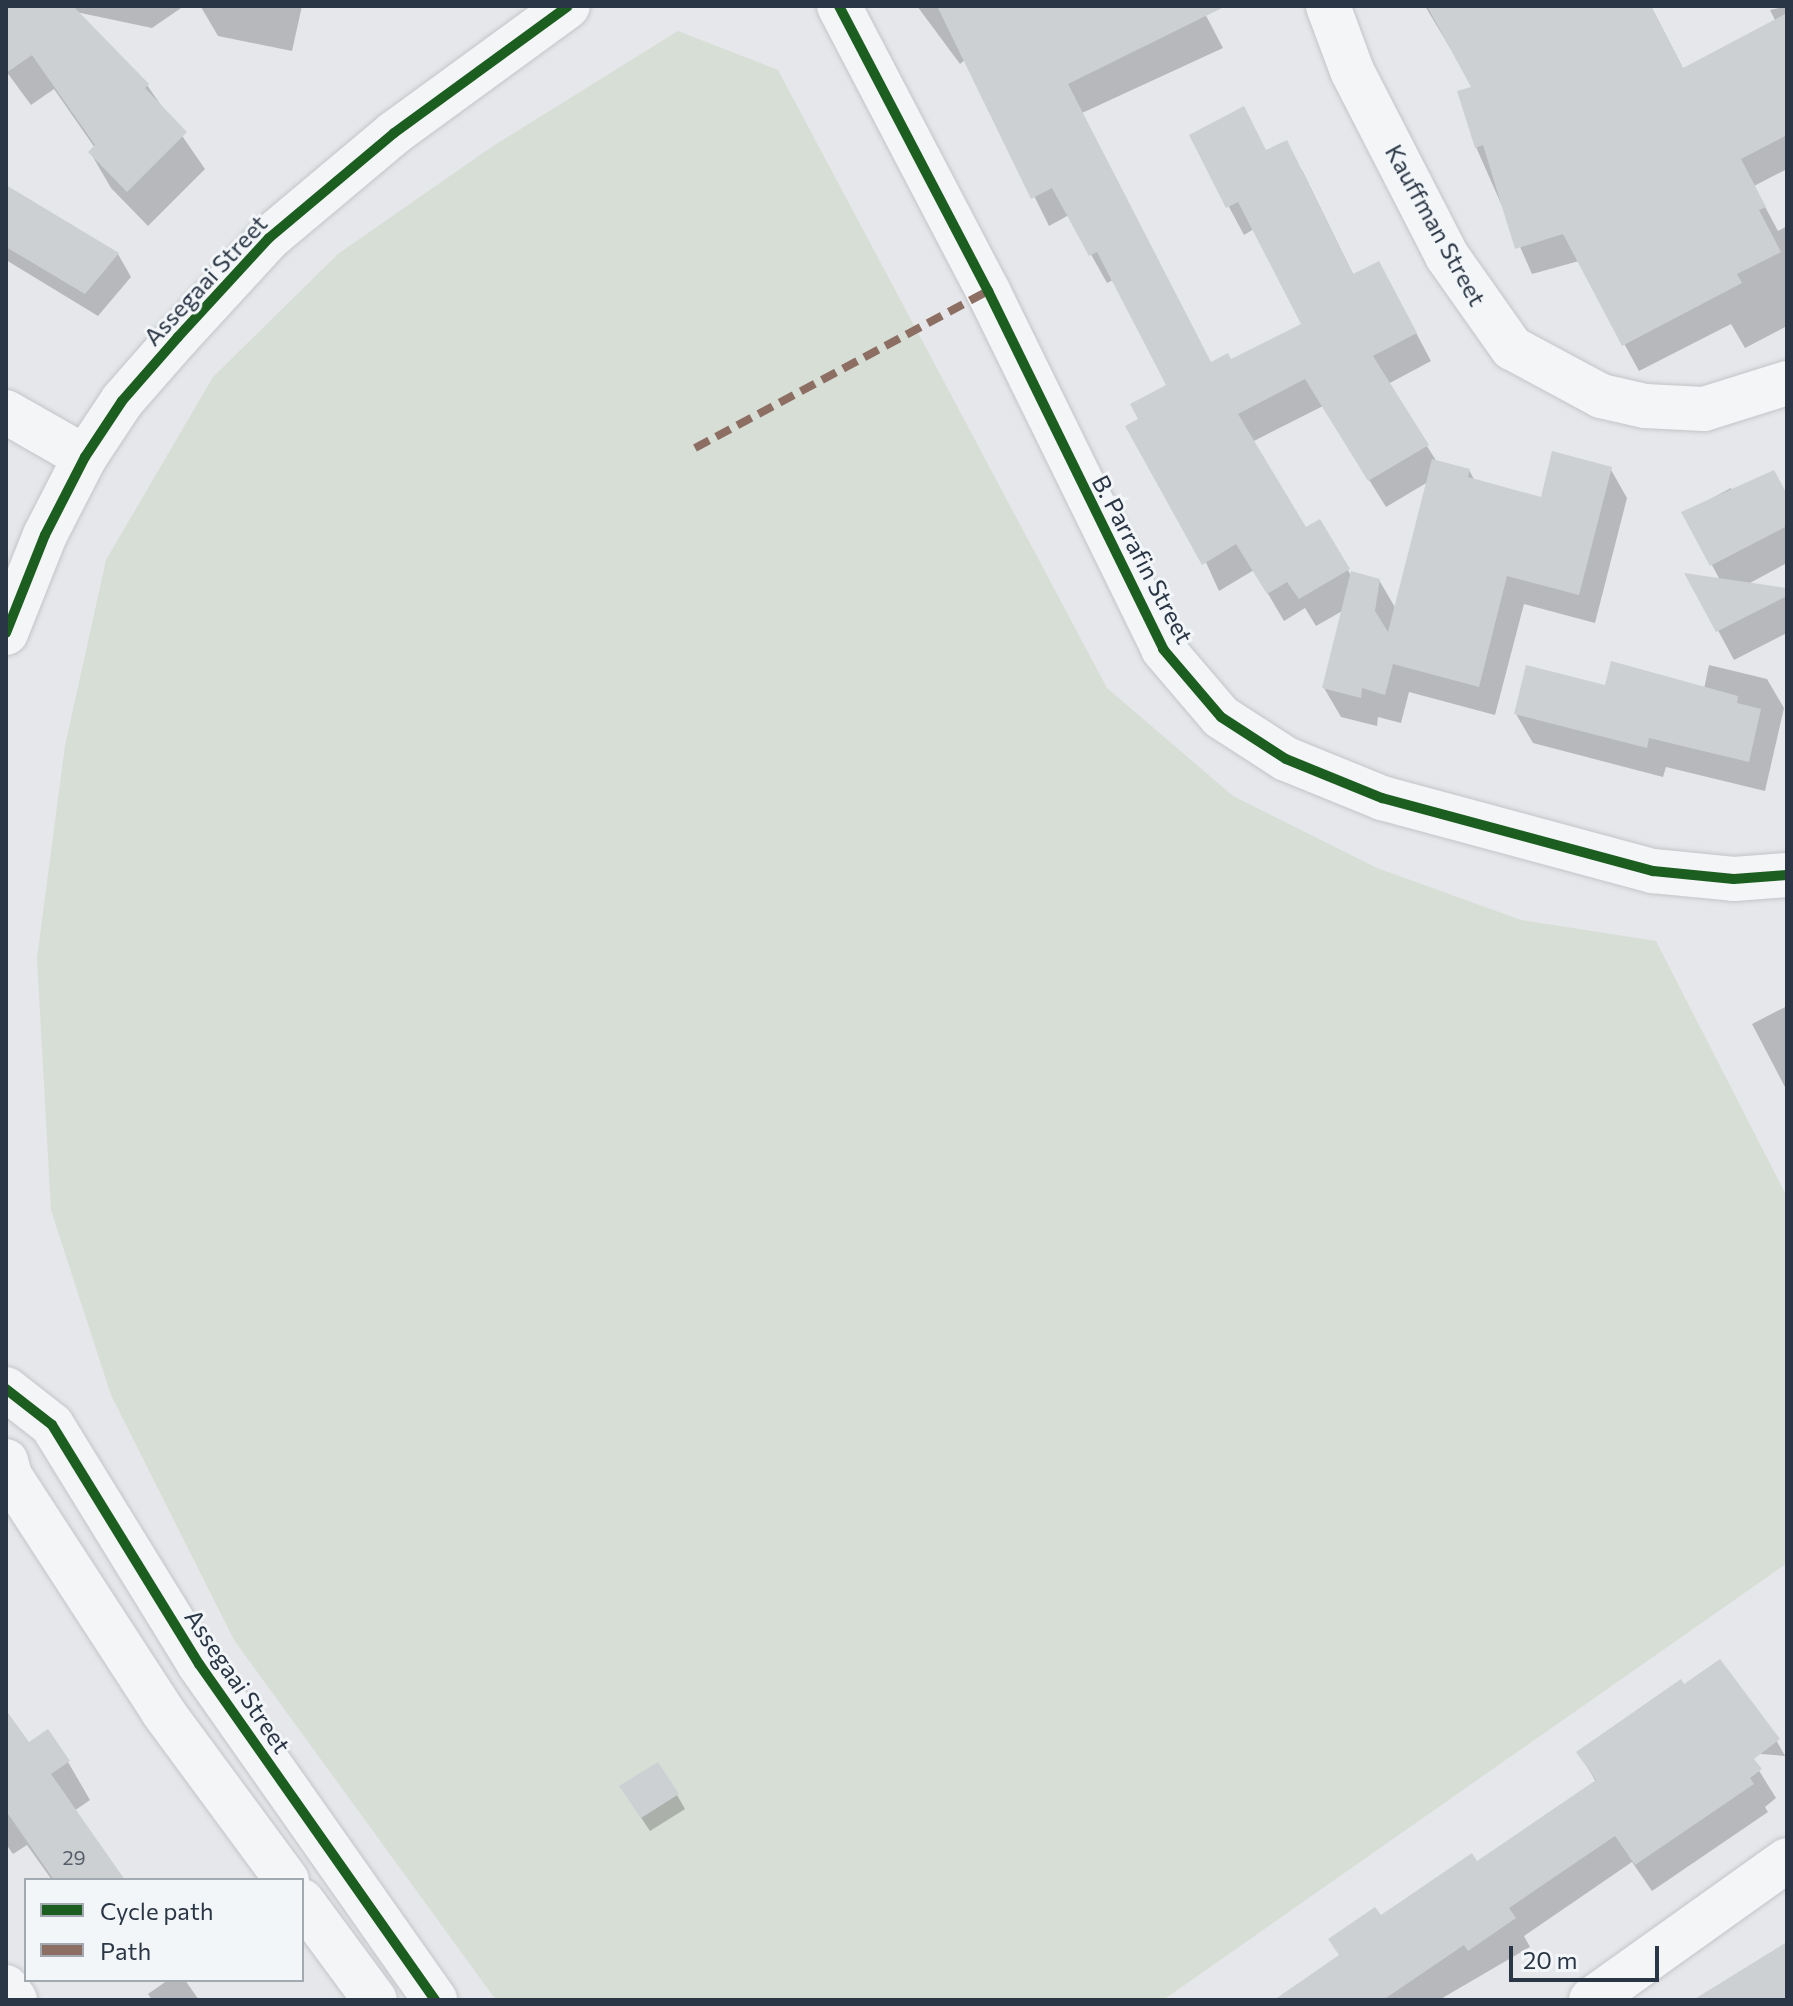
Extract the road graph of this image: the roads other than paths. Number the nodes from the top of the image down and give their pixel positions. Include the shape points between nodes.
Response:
1 (568, 6) edge
2 (839, 6) edge
3 (1328, 6) edge
4 (1787, 383) edge
5 (6, 412) edge
6 (85, 457) junction
7 (6, 633) edge
8 (1787, 875) edge
9 (6, 1389) edge
10 (6, 1461) edge
11 (1787, 1860) edge
12 (286, 1878) edge
13 (304, 1904) edge
14 (6, 1987) edge
15 (15, 2000) edge
16 (375, 2000) edge
17 (435, 2000) edge
18 (1591, 2000) edge

1 - 6 street, Assegaai Street via 405,124 269,238 122,401
2 - 8 street, B. Parrafin Street via 988,291 1163,649 1221,717 1286,759 1382,798 1653,871 1734,879
3 - 4 street, Kauffman Street via 1352,71 1447,256 1512,348 1601,396 1645,406 1704,409
5 - 6 street
6 - 7 street, Assegaai Street via 45,535
9 - 17 street, Assegaai Street via 59,1435 199,1664
10 - 12 street via 10,1476 163,1712
11 - 18 street
13 - 16 street
14 - 15 street

